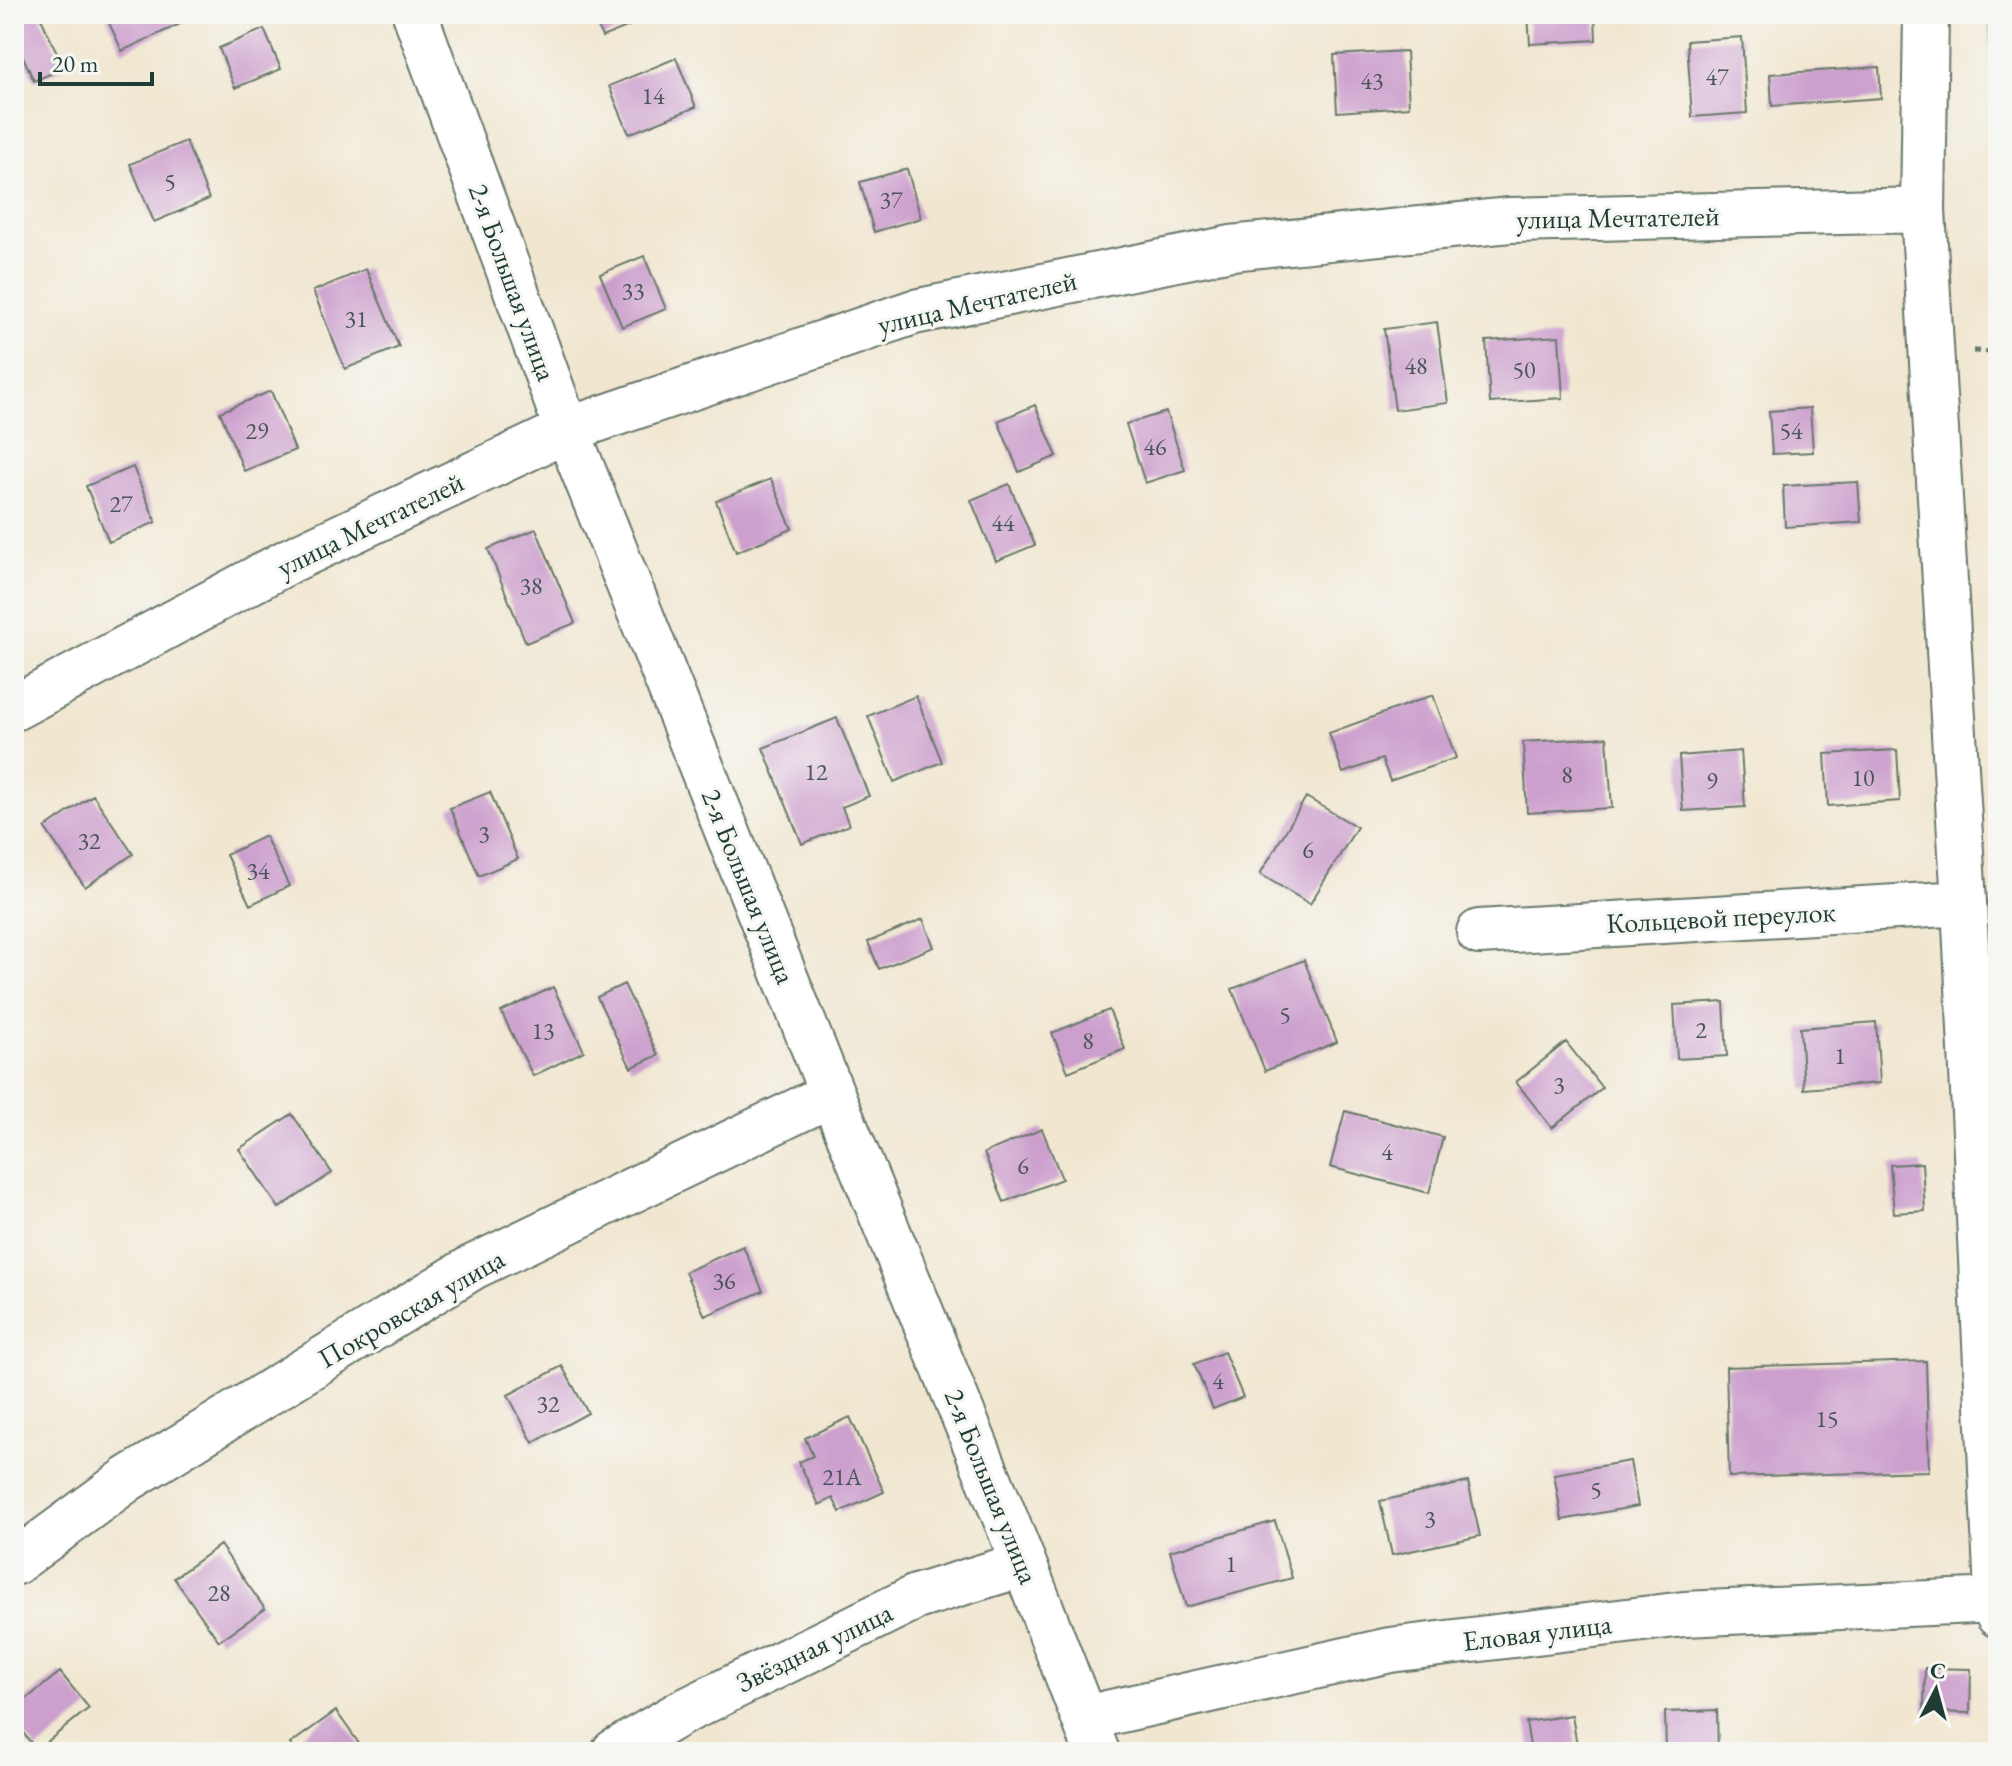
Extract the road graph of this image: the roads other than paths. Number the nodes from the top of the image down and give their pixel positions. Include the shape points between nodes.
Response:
1 (415, 14) edge
2 (1926, 14) edge
3 (1923, 210) junction
4 (567, 430) junction
5 (14, 708) edge
6 (1964, 903) junction
7 (1479, 932) dead end
8 (832, 1094) junction
9 (14, 1563) edge
10 (1024, 1564) junction
11 (1997, 1608) edge
12 (1091, 1735) edge
13 (614, 1752) edge

1 - 4 street, 2-я Большая улица
2 - 3 street
3 - 4 street, улица Мечтателей via 1510,220 1231,248 914,312
3 - 6 street
4 - 5 street, улица Мечтателей via 291,560
4 - 8 street, 2-я Большая улица
6 - 7 street, Кольцевой переулок
6 - 11 street
8 - 9 street, Покровская улица via 473,1267 128,1479
8 - 10 street, 2-я Большая улица
10 - 12 street, 2-я Большая улица
10 - 13 street, Звёздная улица via 916,1597 679,1714
11 - 12 street, Еловая улица via 1684,1614 1390,1650

